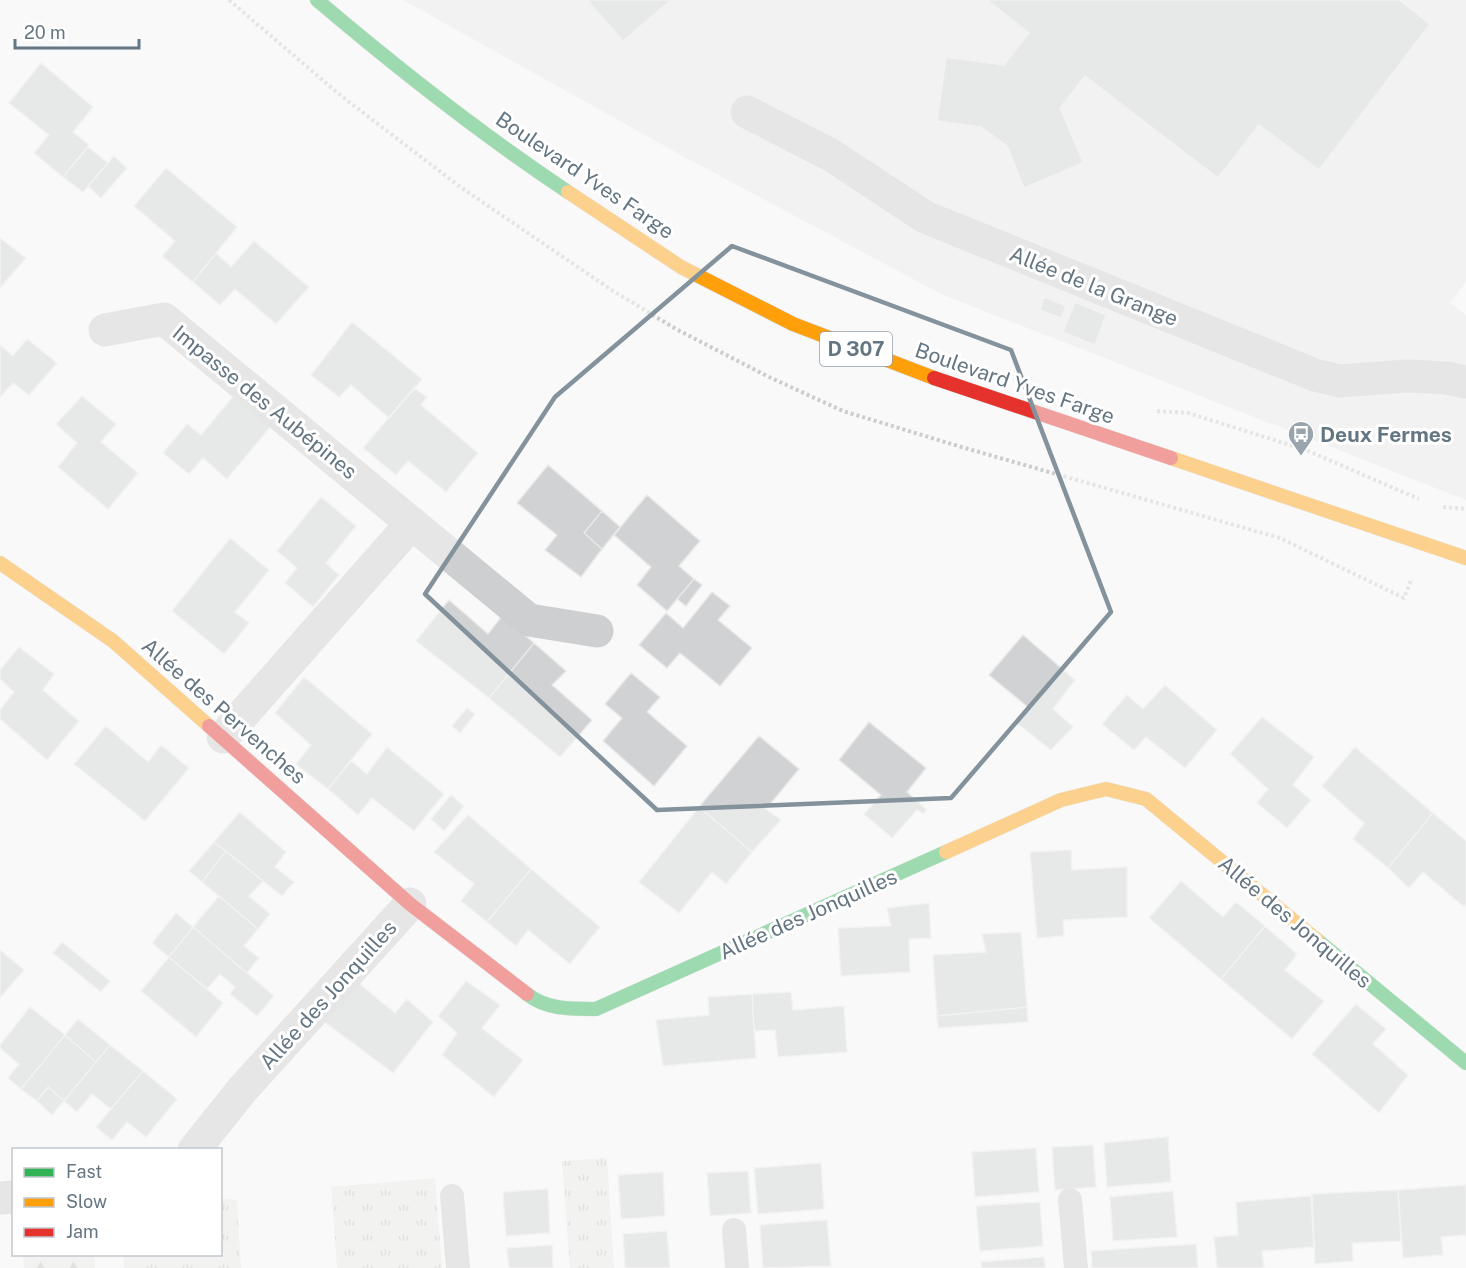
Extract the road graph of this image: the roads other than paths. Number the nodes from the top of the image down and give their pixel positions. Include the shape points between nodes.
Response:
1 (317, 0) edge
2 (747, 112) dead end
3 (105, 330) dead end
4 (1466, 382) edge
5 (412, 523) junction
6 (1466, 558) edge
7 (0, 563) edge
8 (597, 631) dead end
9 (223, 737) junction
10 (410, 904) junction
11 (1466, 1063) edge
12 (195, 1148) edge
13 (452, 1196) dead end
14 (1070, 1200) dead end
15 (734, 1230) dead end
16 (458, 1268) edge
17 (737, 1268) edge
18 (1076, 1268) edge

1 - 6 street, Boulevard Yves Farge / D 307 via 372,47 526,164 681,267 793,324 905,368
2 - 4 street, Allée de la Grange via 838,159 925,217 1315,375 1339,381 1407,376
3 - 5 street, Impasse des Aubépines via 164,319
5 - 8 street, Impasse des Aubépines via 529,620
5 - 9 street
7 - 9 street, Allée des Pervenches via 113,641
9 - 10 street, Allée des Pervenches
10 - 11 street, Allée des Jonquilles via 534,1000 563,1009 596,1010 1061,800 1106,789 1146,799
10 - 12 street, Allée des Jonquilles
13 - 16 lane
14 - 18 lane
15 - 17 lane

